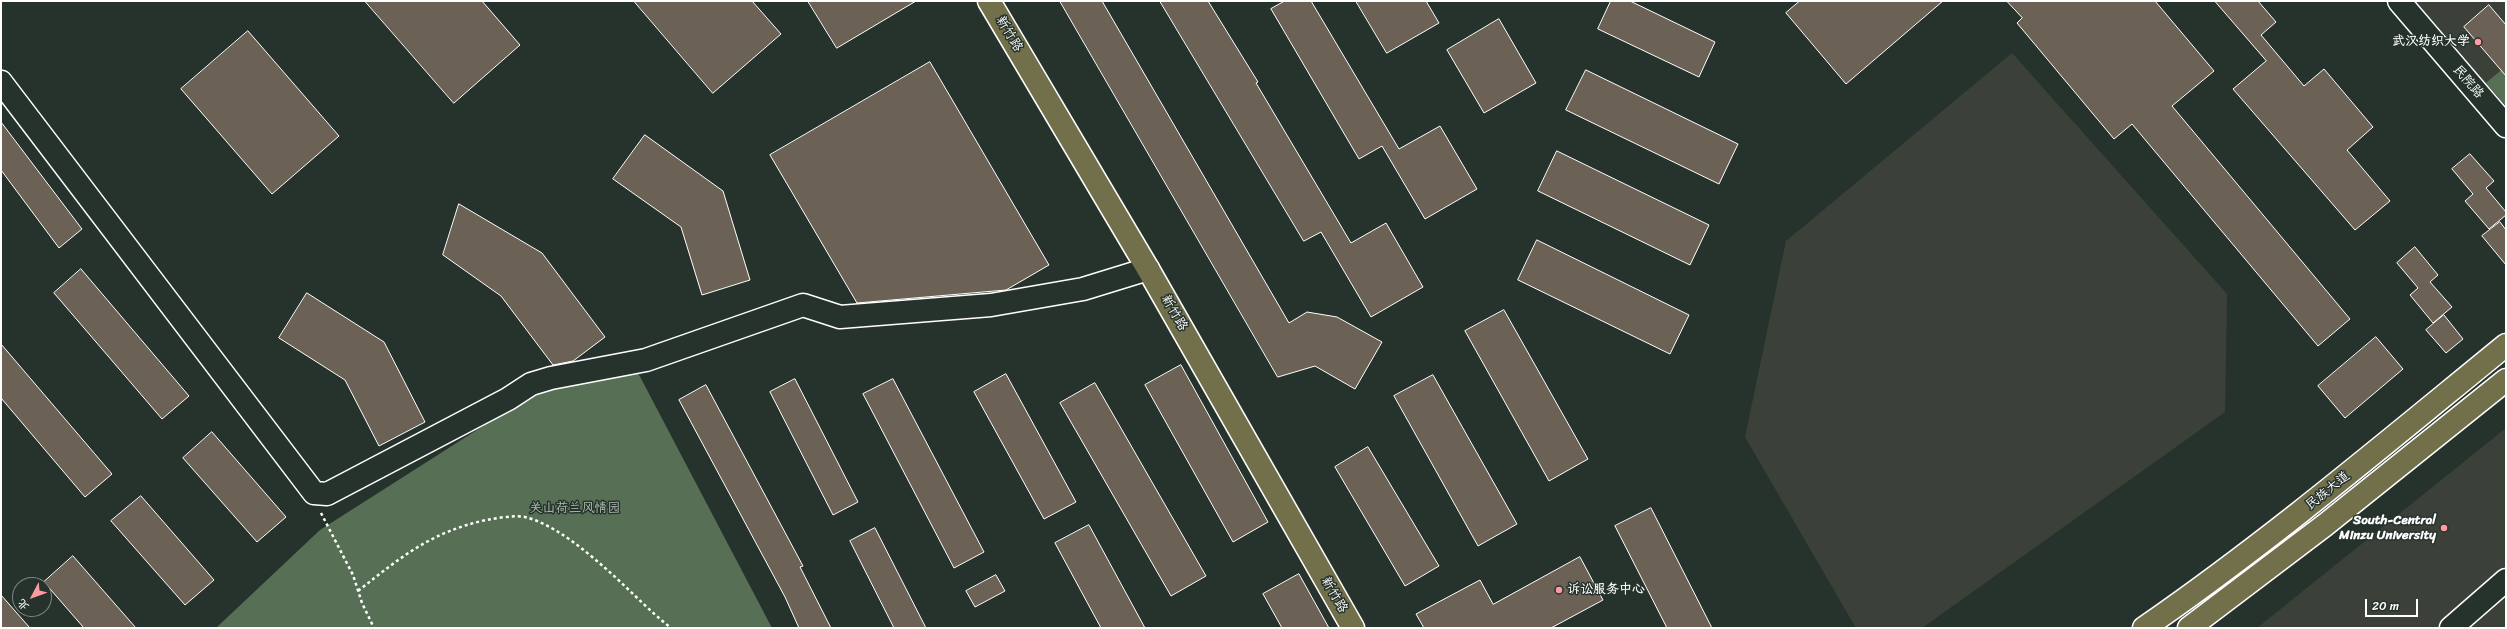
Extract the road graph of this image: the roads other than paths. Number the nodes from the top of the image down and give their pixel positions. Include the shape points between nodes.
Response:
1 (989, 1) edge
2 (2398, 1) edge
3 (1, 82) edge
4 (2506, 126) edge
5 (1148, 269) junction
6 (2506, 345) edge
7 (2506, 380) edge
8 (2506, 580) edge
9 (1353, 628) edge
10 (2144, 628) edge
11 (2189, 628) edge
12 (2450, 628) edge

1 - 5 main road, 新竹路
2 - 4 street, 民院路
3 - 5 street via 314,494 327,494 508,399 531,384 646,360 803,305 840,317 991,305 1083,288
5 - 9 main road, 新竹路
6 - 10 main road, 民族大道 via 2313,504
7 - 11 main road, 民族大道 via 2324,525
8 - 12 street

